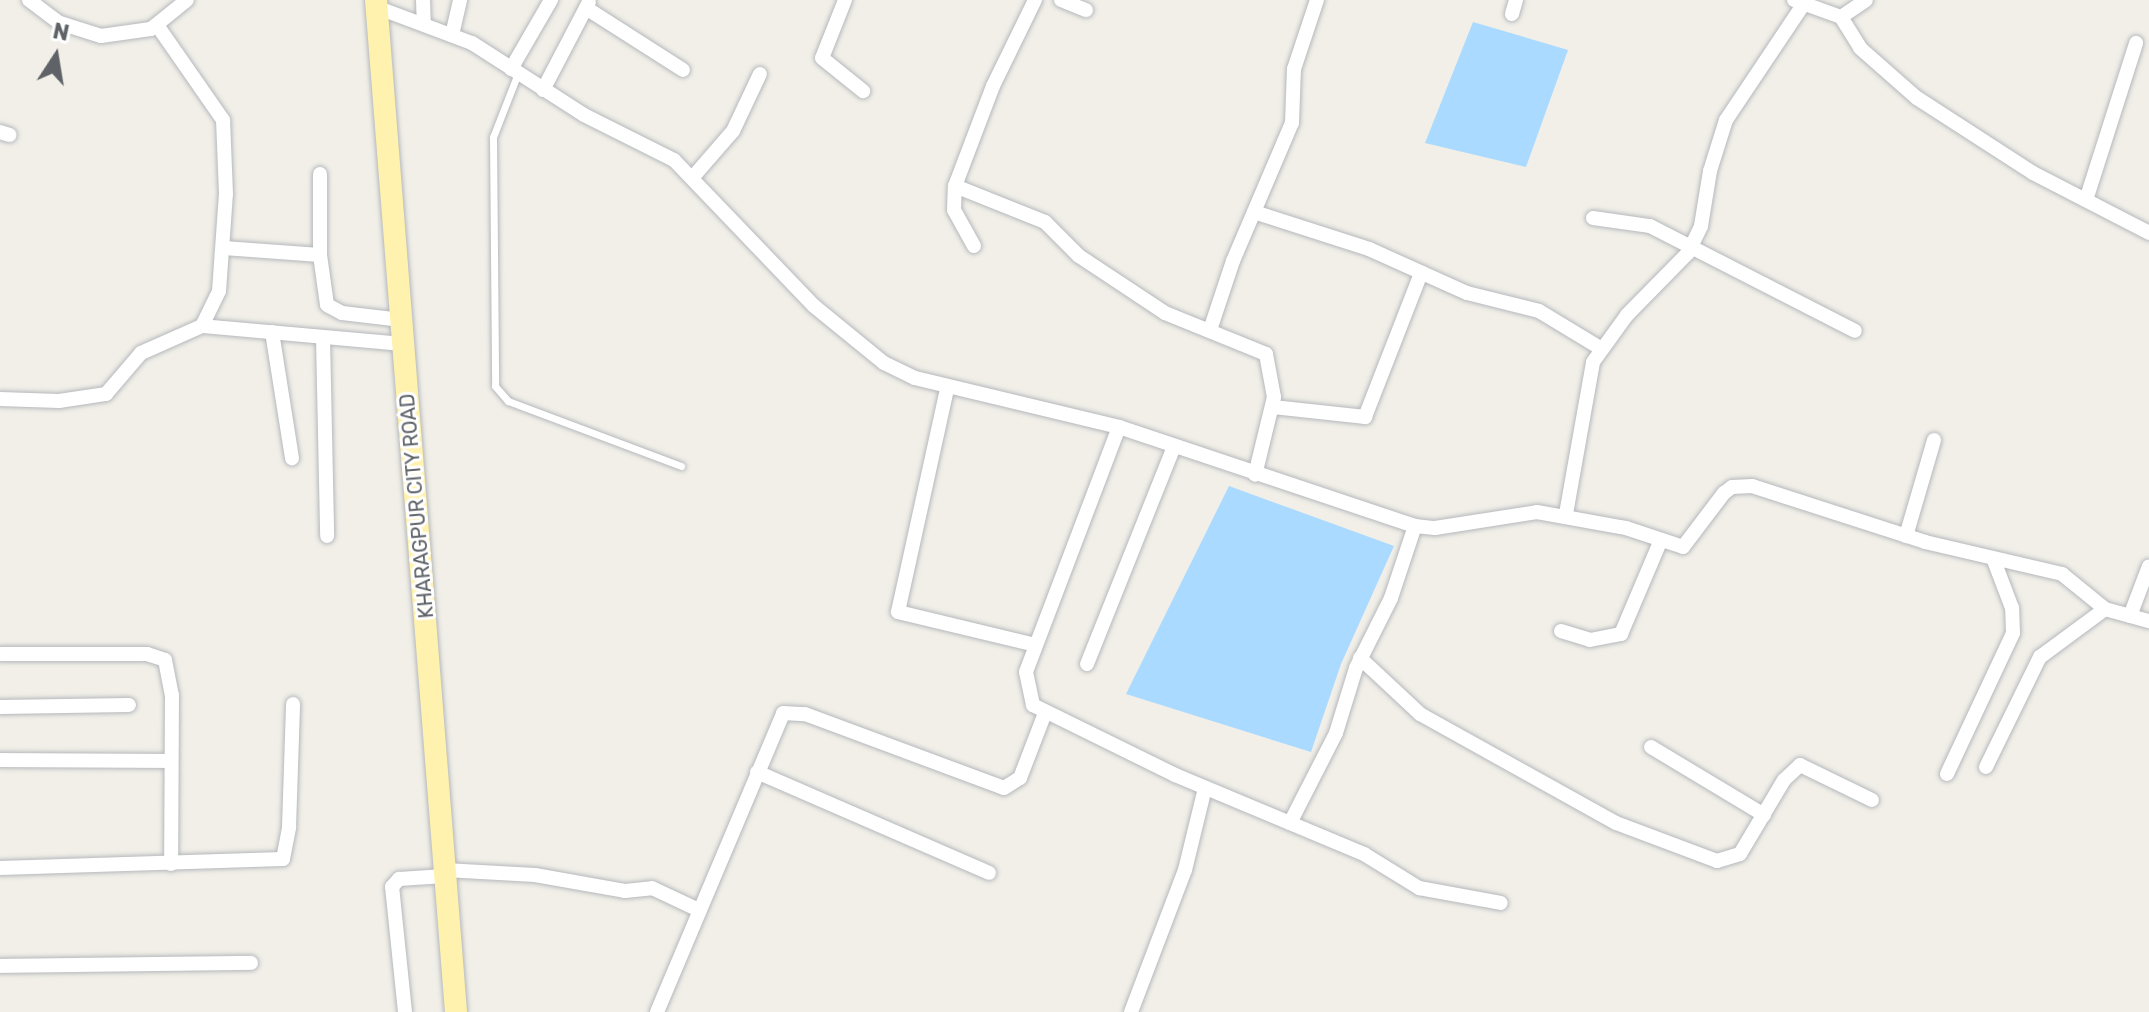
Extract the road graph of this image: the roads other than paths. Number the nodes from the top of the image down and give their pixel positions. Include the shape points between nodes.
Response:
1 (29, 0) edge
2 (187, 0) edge
3 (423, 0) edge
4 (460, 0) edge
5 (551, 0) edge
6 (845, 0) edge
7 (1035, 0) edge
8 (1061, 0) edge
9 (1317, 0) edge
10 (1866, 0) edge
11 (1798, 2) edge
12 (376, 4) edge
13 (588, 4) edge
14 (1086, 10) dead end
15 (1841, 17) junction
16 (424, 23) junction
17 (157, 25) junction
18 (452, 35) junction
19 (2136, 43) dead end
20 (683, 70) dead end
21 (514, 71) junction
22 (760, 74) dead end
23 (543, 90) junction
24 (863, 91) dead end
25 (320, 174) dead end
26 (693, 177) junction
27 (955, 186) junction
28 (2086, 200) junction
29 (1254, 212) junction
30 (1593, 218) dead end
31 (2149, 233) edge
32 (974, 246) dead end
33 (1692, 247) junction
34 (224, 248) junction
35 (320, 255) junction
36 (1421, 273) junction
37 (402, 320) junction
38 (202, 326) junction
39 (1210, 330) junction
40 (1855, 331) dead end
41 (272, 332) junction
42 (323, 337) junction
43 (404, 344) junction
44 (1600, 348) junction
45 (947, 389) junction
46 (0, 399) edge
47 (1273, 407) junction
48 (1119, 427) junction
49 (1934, 440) dead end
50 (1174, 446) junction
51 (292, 458) dead end
52 (681, 466) dead end
53 (1255, 475) junction
54 (1566, 514) junction
55 (1415, 526) junction
56 (327, 536) dead end
57 (1906, 536) junction
58 (1660, 542) junction
59 (1993, 558) junction
60 (2149, 566) edge
61 (2105, 609) junction
62 (2130, 616) junction
63 (2149, 621) edge
64 (1561, 631) dead end
65 (1035, 645) junction
66 (0, 654) edge
67 (1360, 658) junction
68 (1087, 664) dead end
69 (293, 704) dead end
70 (129, 705) dead end
71 (0, 707) edge
72 (1045, 713) junction
73 (1651, 747) dead end
74 (0, 760) edge
75 (171, 761) junction
76 (1986, 767) dead end
77 (757, 772) junction
78 (1947, 774) dead end
79 (1205, 788) junction
80 (1872, 800) dead end
81 (1764, 815) junction
82 (1290, 823) junction
83 (171, 864) junction
84 (0, 868) edge
85 (445, 873) junction
86 (989, 873) dead end
87 (1501, 903) dead end
88 (699, 910) junction
89 (251, 963) dead end
90 (0, 966) edge
91 (405, 1012) edge
92 (456, 1012) edge
93 (657, 1012) edge
94 (1131, 1012) edge

1 - 17 street via 80,33 139,33
2 - 17 street
3 - 16 street
4 - 18 street
5 - 21 street
6 - 24 street via 822,58
7 - 27 street via 993,86
8 - 14 street
9 - 29 street via 1294,69 1292,123
10 - 15 street
11 - 15 street
11 - 33 street via 1726,120
12 - 16 street
12 - 37 main road, KHARAGPUR CITY ROAD
13 - 20 street
13 - 23 street
15 - 28 street via 1868,57 1917,98 2033,173
16 - 18 street
17 - 34 street via 192,82 220,109
18 - 21 street
19 - 28 street
21 - 23 street
21 - 52 lane via 493,137 495,386 508,401
22 - 26 street via 733,131
23 - 26 street via 674,160
25 - 35 street
26 - 45 street via 814,306 857,344 884,363
27 - 32 street via 954,210
27 - 39 street via 1053,226 1094,266 1165,313
28 - 31 street
29 - 36 street via 1369,249
29 - 39 street
30 - 33 street via 1650,226
33 - 40 street
33 - 44 street
34 - 35 street
34 - 38 street via 223,279
35 - 37 street via 323,296 333,310
36 - 44 street via 1482,298 1539,311
36 - 47 street via 1365,417
37 - 43 main road, KHARAGPUR CITY ROAD
38 - 41 street
38 - 46 street via 141,353 106,394 59,401
39 - 47 street via 1266,354
41 - 42 street
41 - 51 street
42 - 43 street
42 - 56 street
43 - 85 main road, KHARAGPUR CITY ROAD
44 - 54 street via 1587,382
45 - 48 street
45 - 65 street via 898,612
47 - 53 street
48 - 50 street
48 - 65 street
49 - 57 street
50 - 53 street
50 - 68 street
53 - 55 street
54 - 55 street via 1537,512 1435,528
54 - 58 street
55 - 67 street via 1391,598
57 - 58 street via 1739,485 1716,502 1689,544
57 - 59 street
58 - 64 street via 1621,634 1600,640
59 - 61 street via 2062,574
59 - 78 street via 2012,608 2013,633
60 - 62 street
61 - 62 street
61 - 76 street via 2040,657
62 - 63 street
65 - 72 street via 1024,682 1033,705
66 - 75 street via 159,656 169,669 172,695
67 - 81 street via 1420,714 1649,839 1727,862 1740,854
67 - 82 street via 1336,733
69 - 83 street via 283,859
70 - 71 street
72 - 77 street via 1020,778 1004,788 793,710 779,720
72 - 79 street
73 - 81 street
74 - 75 street
75 - 83 street
77 - 86 street
77 - 88 street
79 - 82 street
79 - 94 street via 1185,870
80 - 81 street via 1800,765
82 - 87 street via 1377,861 1419,888
83 - 84 street
85 - 88 street via 535,875 625,891 652,888
85 - 91 street via 399,879 392,887
85 - 92 main road, KHARAGPUR CITY ROAD
88 - 93 street
89 - 90 street

